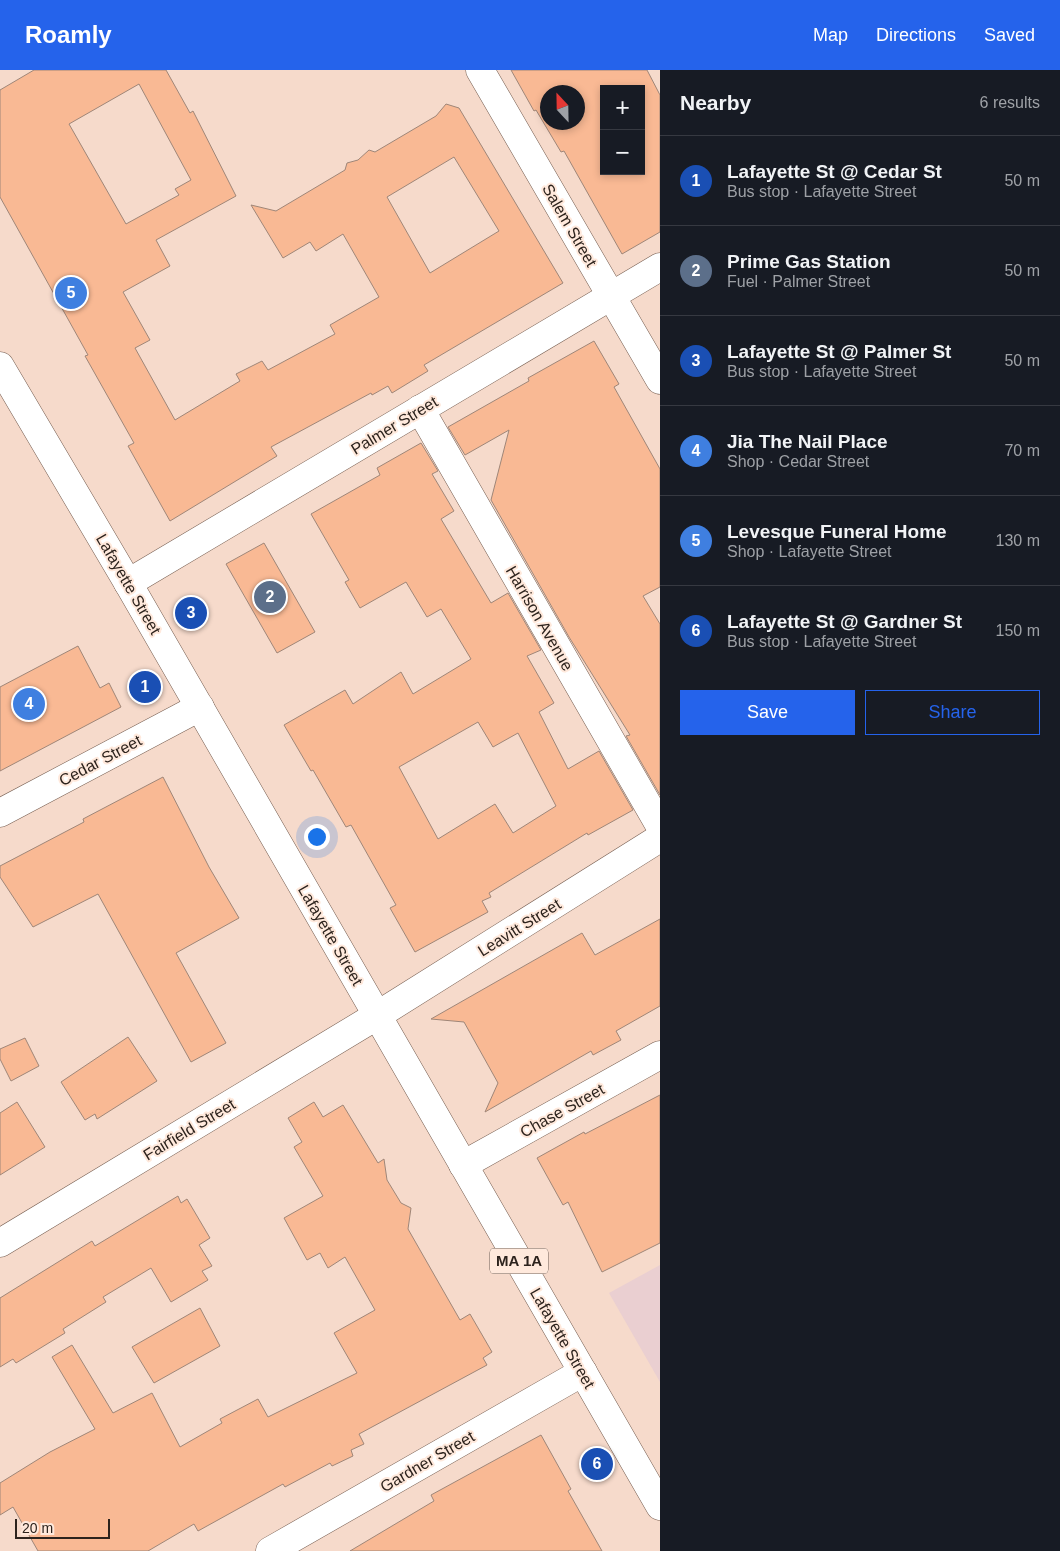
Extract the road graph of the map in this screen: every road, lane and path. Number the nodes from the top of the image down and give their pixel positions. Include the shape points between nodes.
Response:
1 (480, 70) edge
2 (660, 267) edge
3 (611, 296) junction
4 (0, 366) edge
5 (660, 380) edge
6 (420, 410) junction
7 (128, 583) junction
8 (200, 707) junction
9 (0, 813) edge
10 (660, 826) edge
11 (660, 838) edge
12 (378, 1015) junction
13 (660, 1055) edge
14 (464, 1164) junction
15 (0, 1243) edge
16 (583, 1372) junction
17 (660, 1506) edge
18 (270, 1551) edge

1 - 3 main road, Salem Street
2 - 3 main road, Palmer Street
3 - 5 main road, Salem Street
3 - 6 main road, Palmer Street
4 - 7 main road, Lafayette Street / MA 1A
6 - 7 main road, Palmer Street
6 - 10 main road, Harrison Avenue
7 - 8 main road, Lafayette Street / MA 1A
8 - 9 main road, Cedar Street
8 - 12 main road, Lafayette Street / MA 1A
11 - 12 main road, Leavitt Street
12 - 14 main road, Lafayette Street / MA 1A
12 - 15 main road, Fairfield Street
13 - 14 main road, Chase Street
14 - 16 main road, Lafayette Street / MA 1A
16 - 17 main road, Lafayette Street / MA 1A
16 - 18 main road, Gardner Street

